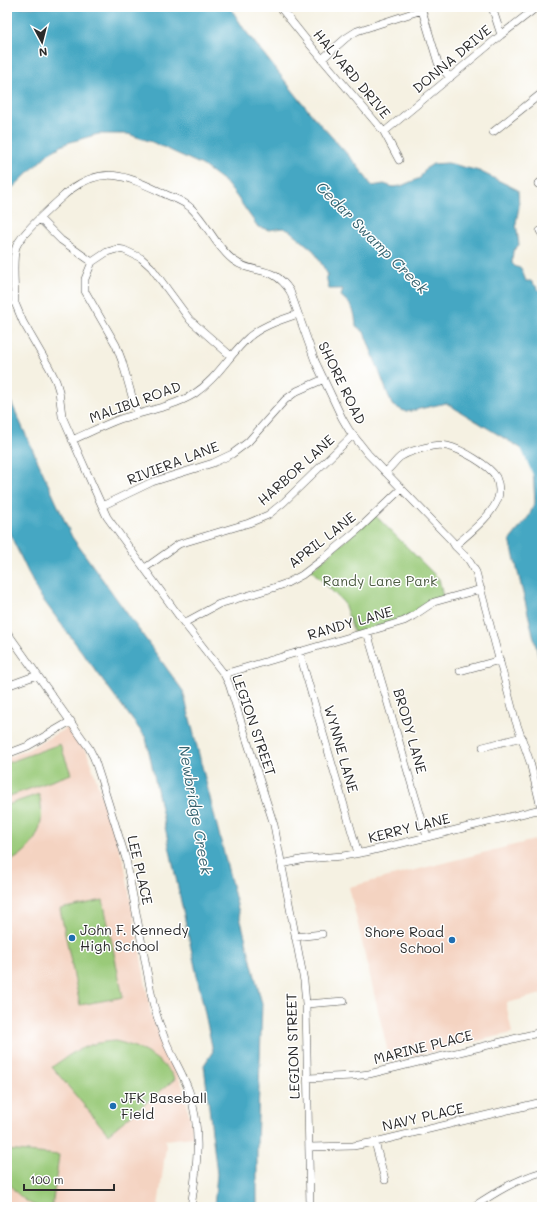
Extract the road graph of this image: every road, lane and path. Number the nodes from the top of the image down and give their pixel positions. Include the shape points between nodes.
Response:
1 (280, 7) edge
2 (492, 7) edge
3 (537, 7) edge
4 (421, 9) edge
5 (501, 35) junction
6 (322, 59) junction
7 (450, 78) junction
8 (542, 93) edge
9 (384, 132) junction
10 (493, 132) dead end
11 (398, 160) dead end
12 (40, 219) junction
13 (92, 262) junction
14 (298, 314) junction
15 (232, 356) junction
16 (324, 379) junction
17 (137, 414) junction
18 (353, 435) junction
19 (72, 440) junction
20 (385, 472) junction
21 (401, 489) junction
22 (102, 506) junction
23 (455, 546) junction
24 (145, 568) junction
25 (481, 589) junction
26 (184, 623) junction
27 (7, 632) edge
28 (367, 632) junction
29 (299, 651) junction
30 (500, 660) junction
31 (460, 671) dead end
32 (224, 674) junction
33 (37, 675) junction
34 (7, 686) edge
35 (71, 721) junction
36 (522, 737) junction
37 (483, 747) dead end
38 (7, 754) edge
39 (542, 810) edge
40 (427, 837) junction
41 (358, 853) junction
42 (282, 864) junction
43 (322, 934) dead end
44 (295, 937) junction
45 (344, 1001) dead end
46 (306, 1004) junction
47 (542, 1032) edge
48 (308, 1078) junction
49 (542, 1102) edge
50 (375, 1142) junction
51 (309, 1147) junction
52 (542, 1172) edge
53 (385, 1180) dead end
54 (191, 1207) edge
55 (310, 1207) edge
56 (473, 1207) edge

1 - 6 street, HALYARD DRIVE
2 - 5 street
3 - 5 street, DONNA DRIVE
4 - 6 street via 357,31
4 - 7 street via 438,63
5 - 7 street, DONNA DRIVE
6 - 9 street, HALYARD DRIVE
7 - 9 street, DONNA DRIVE
8 - 10 street
9 - 11 street, HALYARD DRIVE
12 - 13 street via 61,240
12 - 14 street, SHORE ROAD via 70,190 87,179 111,175 134,180 189,206 223,250 235,261 246,267 273,274 280,279 290,291
12 - 19 street, LEGION STREET via 23,235 16,248 15,303 56,381 62,416
13 - 15 street via 107,252 117,250 130,252 141,258 190,320
13 - 17 street via 85,279 85,291 116,345
14 - 15 street, MALIBU ROAD via 256,331
14 - 16 street, SHORE ROAD
15 - 17 street, MALIBU ROAD via 210,381 193,394 180,401
16 - 18 street, SHORE ROAD
16 - 22 street, RIVIERA LANE via 285,400 248,442 232,454 213,463 152,482
17 - 19 street, MALIBU ROAD
18 - 20 street, SHORE ROAD
18 - 24 street, HARBOR LANE via 268,515 179,544
19 - 22 street, LEGION STREET
20 - 21 street, SHORE ROAD
20 - 23 street via 409,452 442,445 461,452 493,473 499,484 495,506
21 - 23 street, SHORE ROAD
21 - 26 street, APRIL LANE via 360,528 302,575 273,588 219,604
22 - 24 street, LEGION STREET via 107,517
23 - 25 street, SHORE ROAD via 476,572
24 - 26 street, LEGION STREET
25 - 28 street, RANDY LANE via 434,602 404,621
25 - 30 street, SHORE ROAD
26 - 32 street, LEGION STREET
27 - 33 street, LEE PLACE
28 - 29 street, RANDY LANE
28 - 40 street, BRODY LANE
29 - 32 street, RANDY LANE
29 - 41 street, WYNNE LANE
30 - 31 street
30 - 36 street, SHORE ROAD
32 - 42 street, LEGION STREET via 274,825
33 - 34 street
33 - 35 street, LEE PLACE
35 - 38 street via 28,746
35 - 54 street, LEE PLACE via 92,753 126,858 159,1025 189,1092 198,1141
36 - 37 street
36 - 39 street, SHORE ROAD
39 - 40 street, KERRY LANE
40 - 41 street, KERRY LANE
41 - 42 street, KERRY LANE
42 - 44 street, LEGION STREET
43 - 44 street
44 - 46 street, LEGION STREET
45 - 46 street
46 - 48 street, LEGION STREET
47 - 48 street, MARINE PLACE via 369,1074
48 - 51 street, LEGION STREET
49 - 50 street, NAVY PLACE
50 - 51 street, NAVY PLACE via 354,1146
50 - 53 street
51 - 55 street, LEGION STREET
52 - 56 street via 498,1190

